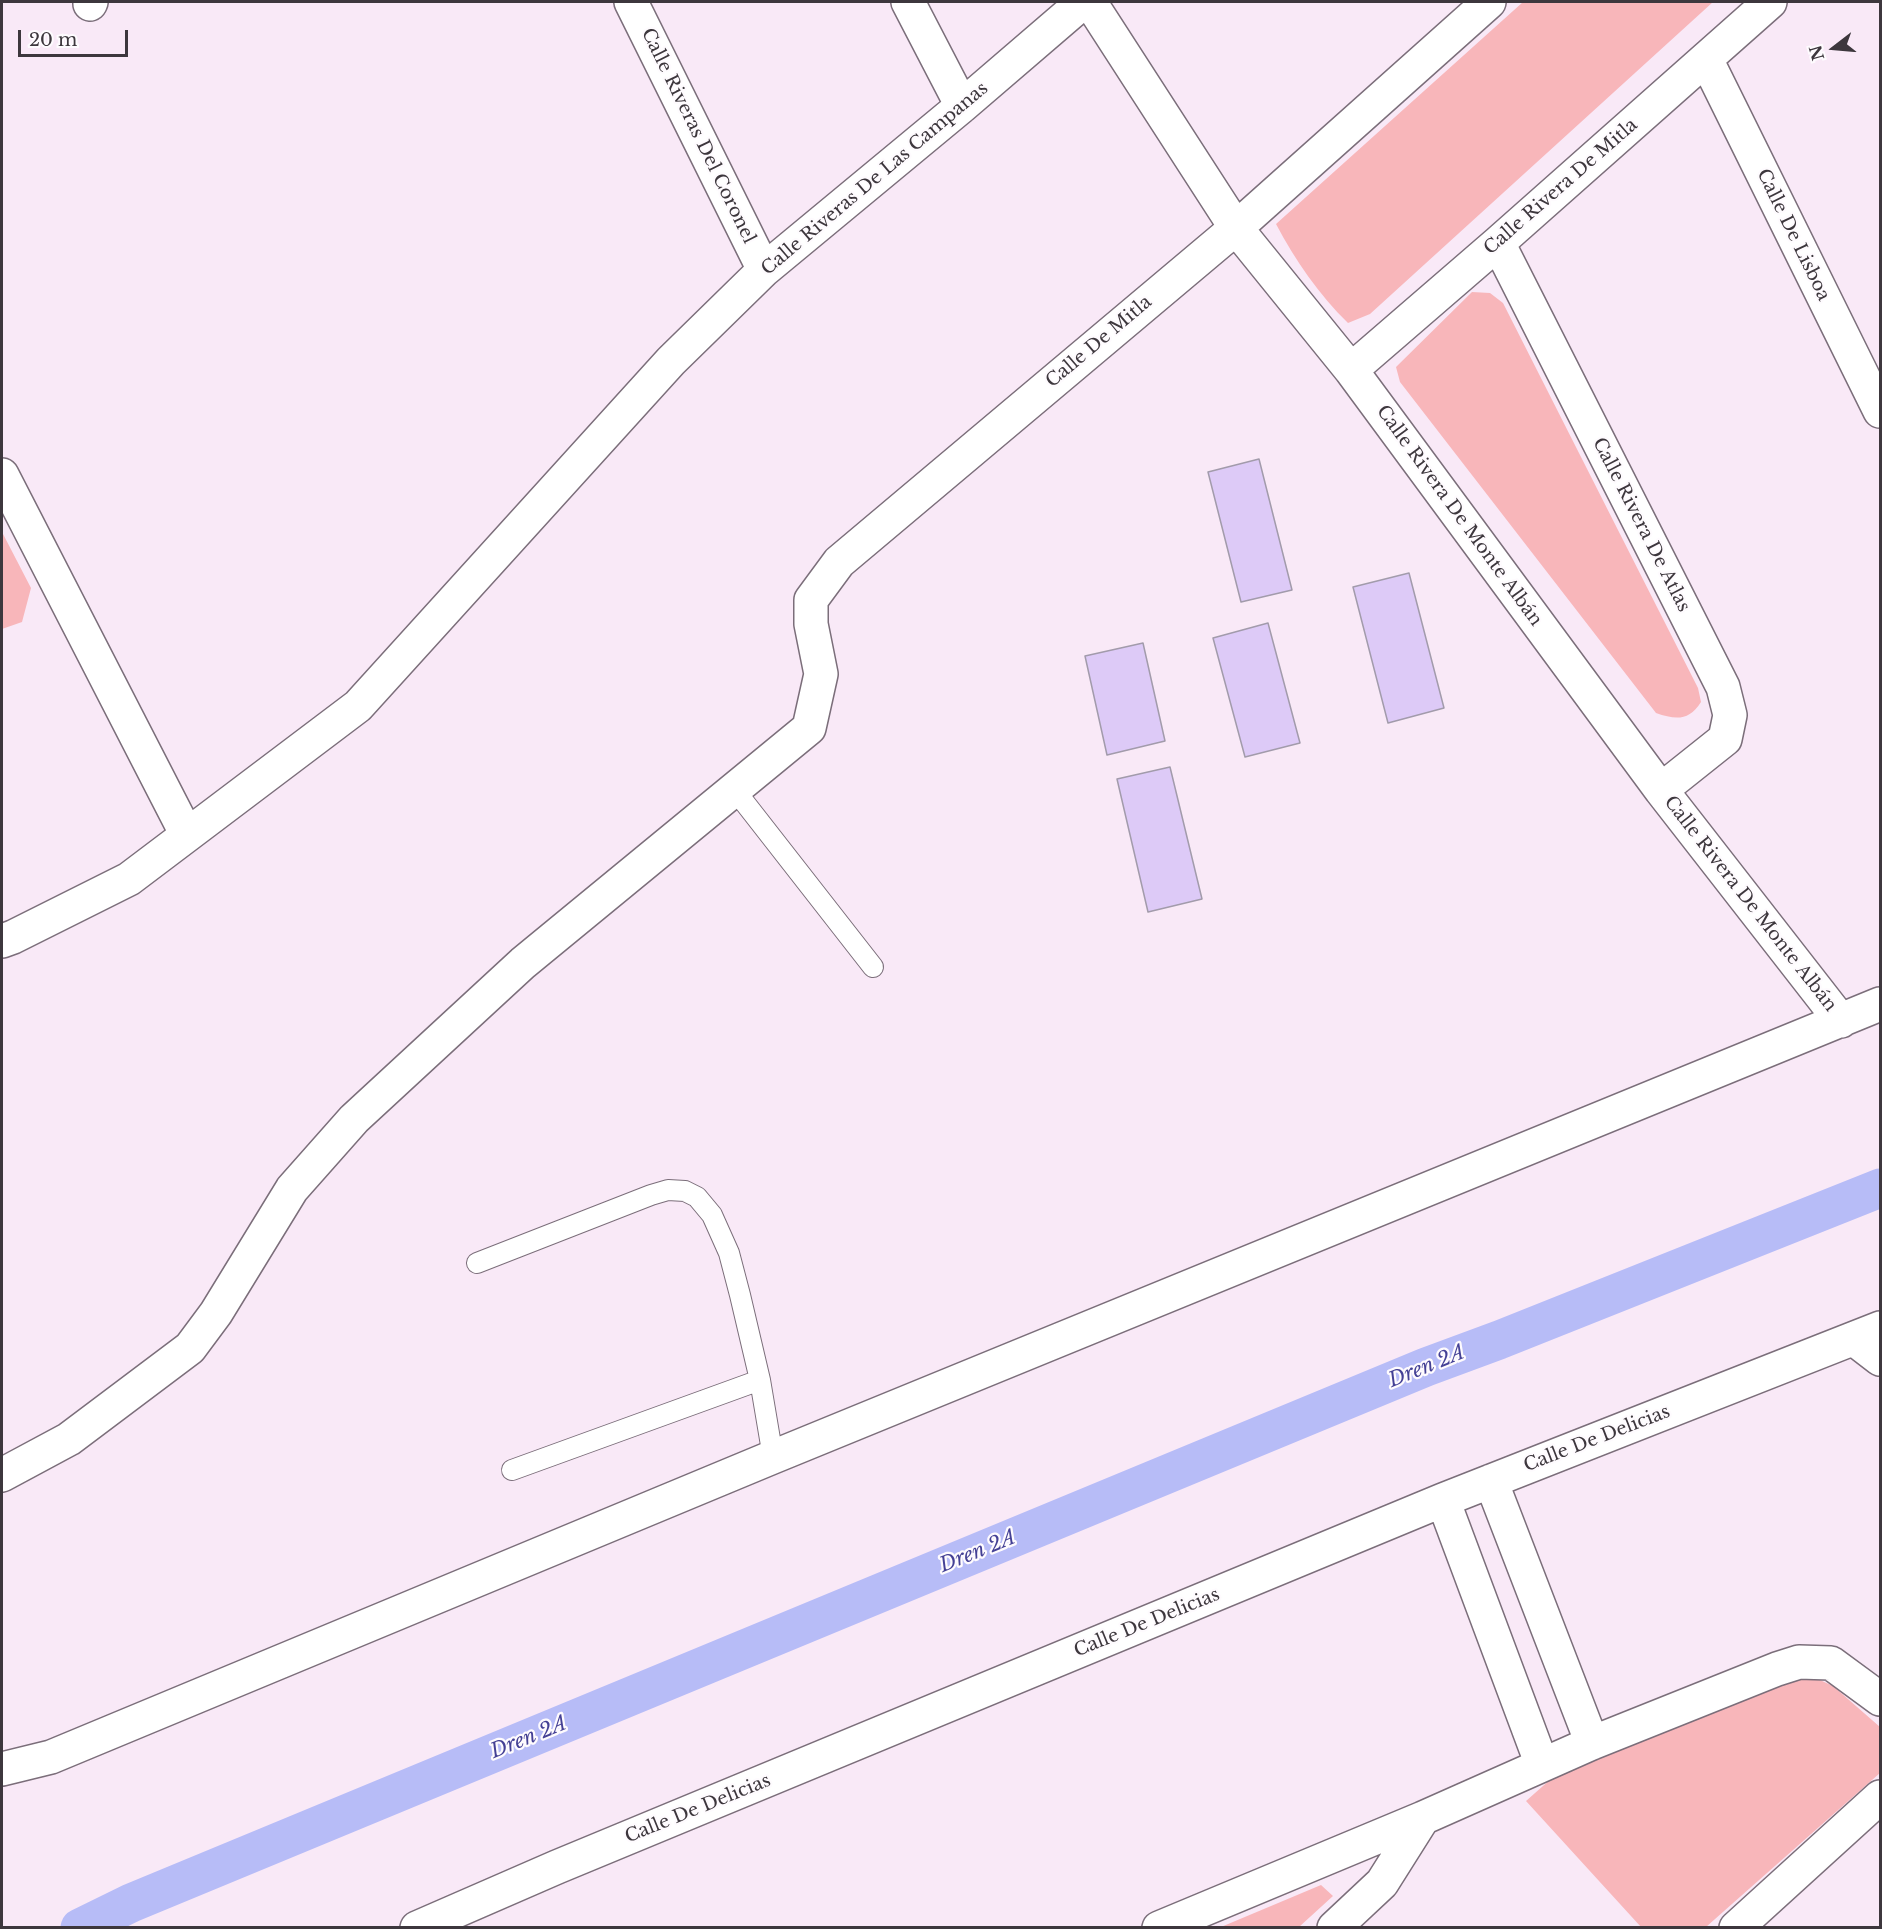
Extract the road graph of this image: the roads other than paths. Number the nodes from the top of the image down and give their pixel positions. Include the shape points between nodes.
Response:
1 (631, 2) edge
2 (908, 2) edge
3 (1083, 2) edge
4 (1090, 2) edge
5 (1488, 2) edge
6 (1770, 2) edge
7 (1706, 59) junction
8 (962, 106) junction
9 (1236, 228) junction
10 (1497, 243) junction
11 (764, 270) junction
12 (1351, 370) junction
13 (1881, 411) edge
14 (2, 476) edge
15 (734, 789) junction
16 (1661, 790) junction
17 (187, 835) junction
18 (2, 940) edge
19 (873, 967) dead end
20 (1881, 1004) edge
21 (1841, 1021) junction
22 (477, 1263) dead end
23 (1867, 1333) edge
24 (1881, 1359) edge
25 (760, 1380) junction
26 (773, 1457) junction
27 (512, 1470) dead end
28 (2, 1475) edge
29 (1491, 1481) junction
30 (1443, 1500) junction
31 (1881, 1699) edge
32 (1592, 1743) junction
33 (1542, 1765) junction
34 (2, 1769) edge
35 (1881, 1797) edge
36 (1423, 1818) junction
37 (417, 1928) edge
38 (1159, 1928) edge
39 (1334, 1928) edge
40 (1736, 1928) edge

1 - 11 street, Calle Riveras Del Coronel
2 - 8 street
3 - 8 street, Calle Riveras De Las Campanas
4 - 9 street, Calle Rivera De Monte Albán
5 - 9 street, Calle De Mitla
6 - 7 street, Calle Rivera De Mitla
7 - 10 street, Calle Rivera De Mitla
7 - 13 street, Calle De Lisboa
8 - 11 street, Calle Riveras De Las Campanas
9 - 12 street, Calle Rivera De Monte Albán
9 - 15 street, Calle De Mitla via 839,561 812,600 811,624 821,674 809,728
10 - 12 street, Calle Rivera De Mitla
10 - 16 street, Calle Rivera De Atlas via 1723,687 1730,715 1725,738
11 - 17 street, Calle Riveras De Las Campanas via 671,361 358,706
12 - 16 street, Calle Rivera De Monte Albán
14 - 17 street
15 - 19 lane
15 - 28 street via 523,963 354,1119 292,1189 190,1348 69,1439
16 - 21 street, Calle Rivera De Monte Albán
17 - 18 street, Calle Riveras De Las Campanas via 129,879
20 - 21 street
21 - 26 street
22 - 25 lane via 651,1195 685,1191 697,1197 712,1215 729,1253
23 - 24 street
23 - 29 street, Calle De Delicias
25 - 26 lane
25 - 27 lane
26 - 34 street via 51,1757
29 - 30 street, Calle De Delicias
29 - 32 street
30 - 33 street
30 - 37 street, Calle De Delicias
31 - 32 street via 1831,1663 1798,1662
32 - 33 street
33 - 36 street
35 - 40 street
36 - 38 street
36 - 39 street via 1382,1883

